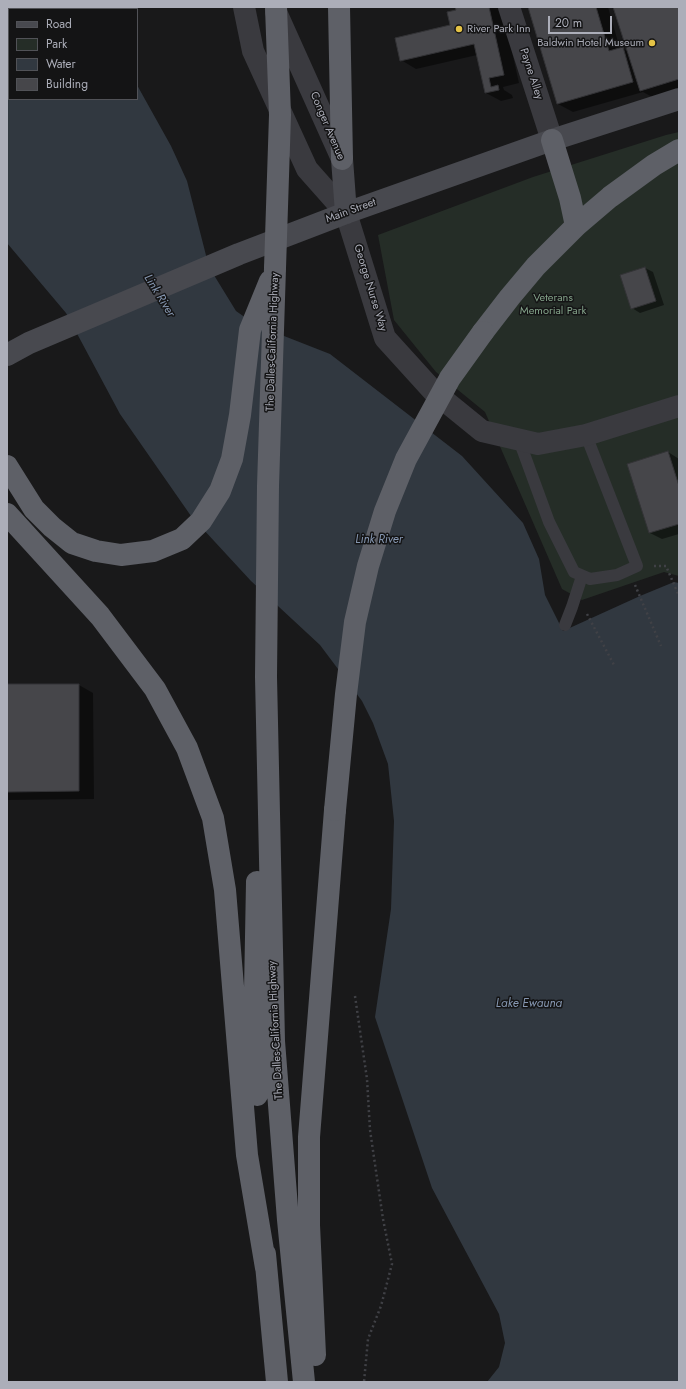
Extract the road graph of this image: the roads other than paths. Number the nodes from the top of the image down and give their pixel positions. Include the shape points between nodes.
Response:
1 (244, 7) edge
2 (275, 7) edge
3 (339, 7) edge
4 (509, 7) edge
5 (679, 99) edge
6 (552, 140) junction
7 (679, 150) edge
8 (342, 159) junction
9 (346, 213) junction
10 (576, 226) junction
11 (275, 268) junction
12 (7, 354) edge
13 (679, 406) edge
14 (586, 436) junction
15 (519, 440) junction
16 (7, 466) edge
17 (7, 514) edge
18 (582, 576) junction
19 (565, 625) dead end
20 (266, 677) junction
21 (266, 1268) junction
22 (277, 1382) edge
23 (304, 1382) edge
24 (318, 1382) edge

1 - 9 street via 254,51 307,169
2 - 8 street, Conger Avenue
2 - 11 highway, The Dalles-California Highway, bridge via 280,115
3 - 8 highway
4 - 6 street, Payne Alley
5 - 6 main road, Main Street
6 - 9 main road, Main Street
6 - 10 highway
7 - 10 highway via 610,197
8 - 9 main road, Conger Avenue
9 - 12 main road, Main Street via 239,254
9 - 15 street, George Nurse Way via 385,338 434,392 482,431
10 - 24 highway, bridge via 510,296 450,378 406,459 370,559 355,622 335,810 309,1137 309,1225
11 - 16 highway via 250,330 232,459 220,490 201,521 182,538 153,551 121,555 96,551 72,543 34,509
11 - 20 highway, The Dalles-California Highway via 268,486
13 - 14 street, George Nurse Way
14 - 15 street, George Nurse Way via 538,444
14 - 18 lane via 633,568 617,575 590,579
15 - 18 lane via 549,522 574,572
17 - 21 highway via 100,616 155,689 187,748 213,818 225,890 247,1155
18 - 19 lane
20 - 21 highway, The Dalles-California Highway via 258,812 254,1046
20 - 23 highway, The Dalles-California Highway via 274,1041
21 - 22 highway, The Dalles-California Highway

